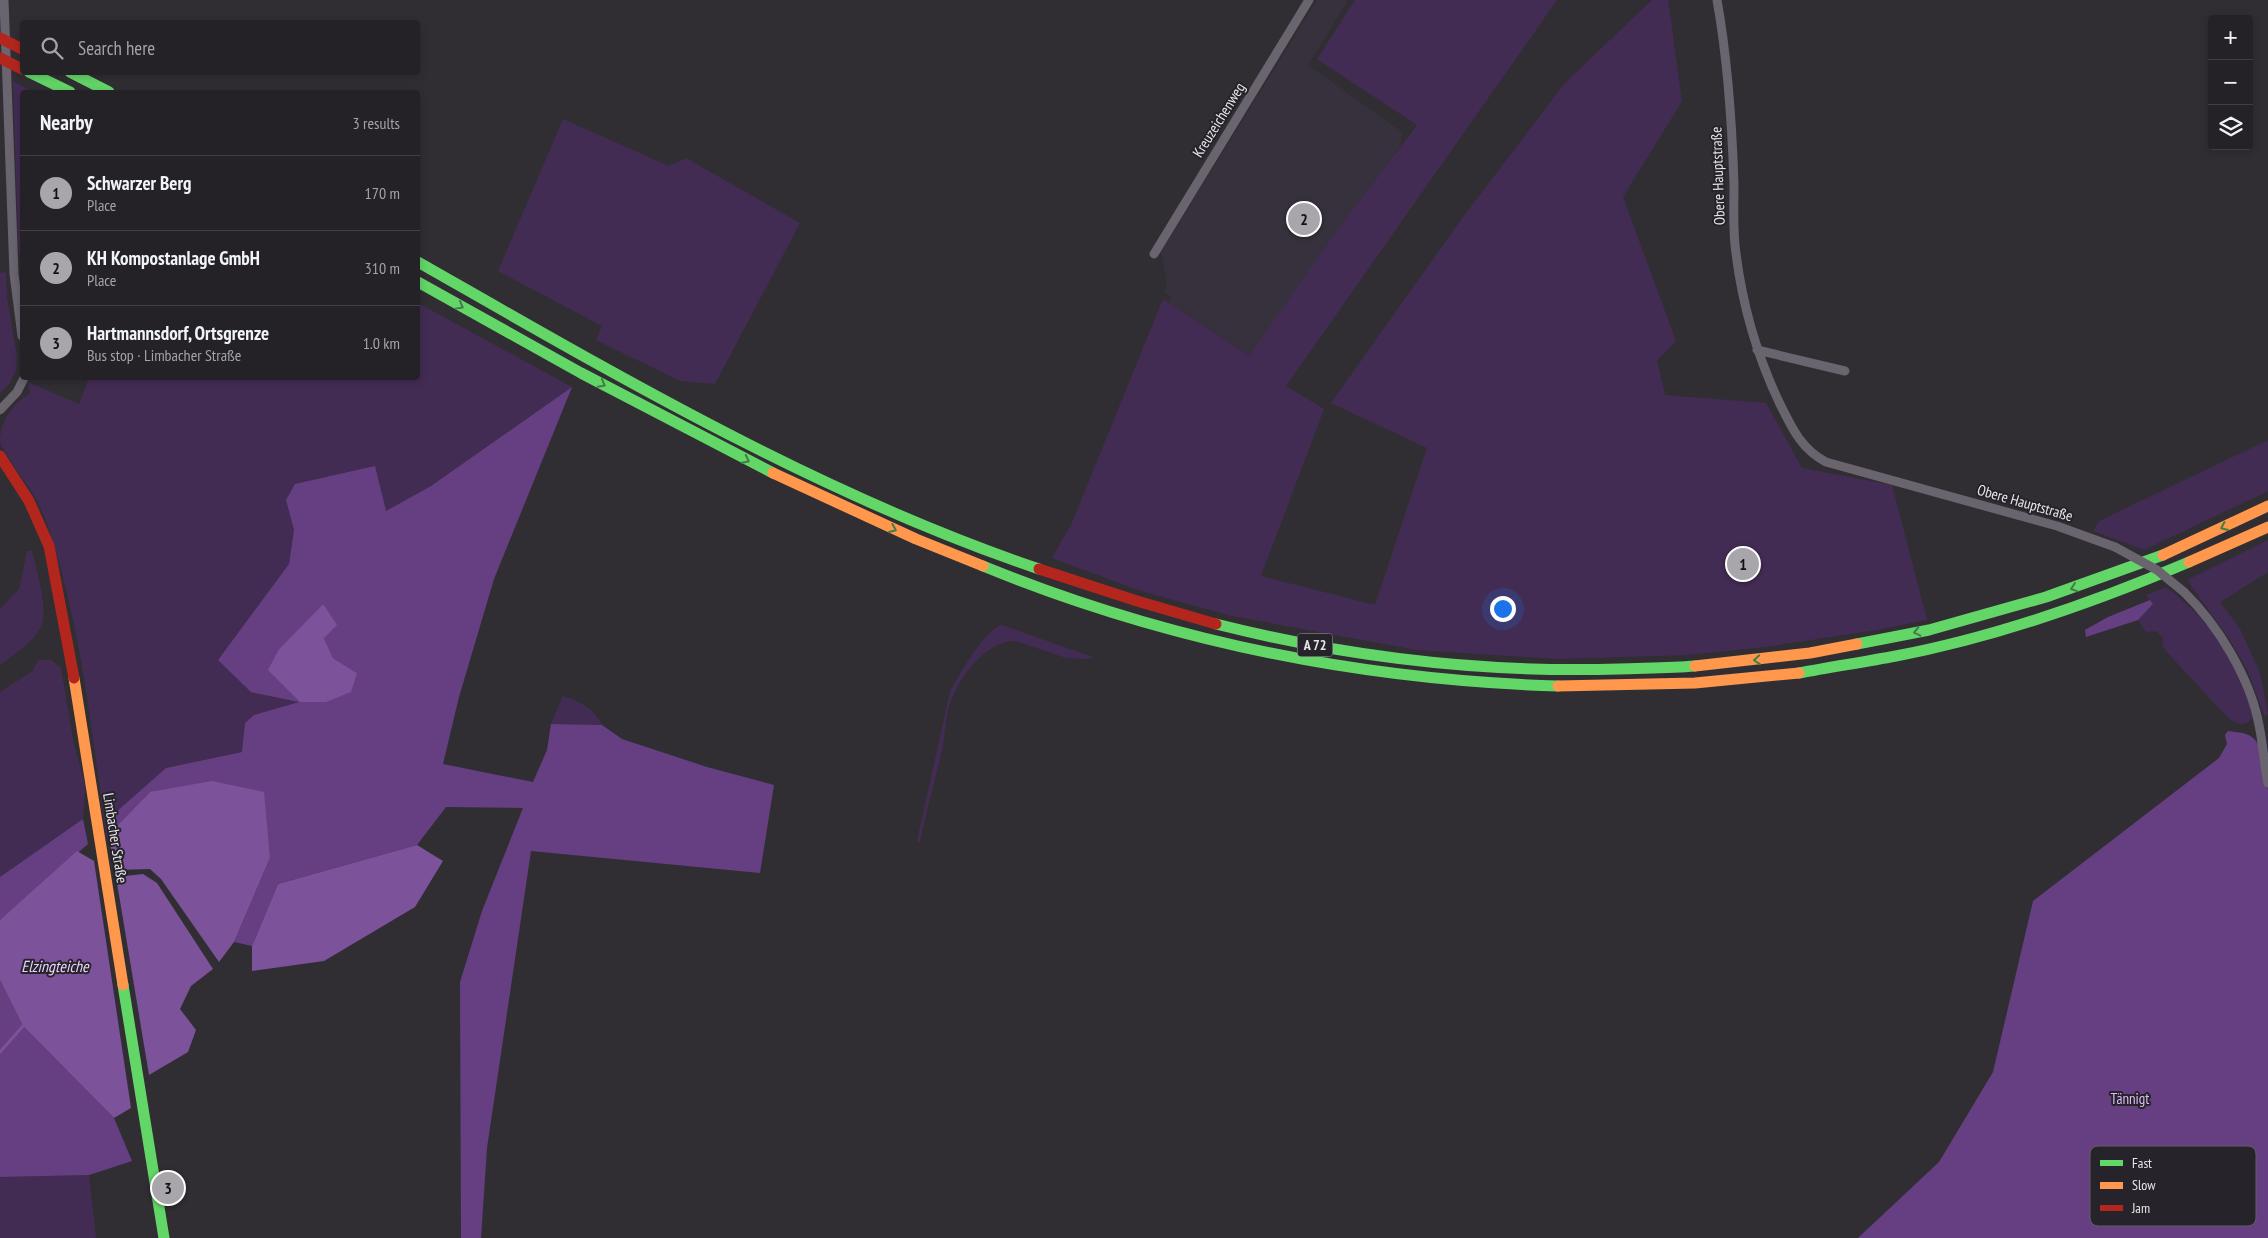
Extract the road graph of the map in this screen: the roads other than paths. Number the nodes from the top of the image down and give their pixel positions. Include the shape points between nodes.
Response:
1 (4, 0) edge
2 (1308, 0) edge
3 (1717, 0) edge
4 (0, 38) edge
5 (20, 48) edge
6 (0, 58) edge
7 (20, 68) edge
8 (34, 75) edge
9 (76, 75) edge
10 (66, 90) edge
11 (105, 90) edge
12 (1154, 254) dead end
13 (420, 263) edge
14 (420, 283) edge
15 (20, 320) edge
16 (1757, 350) junction
17 (1844, 371) dead end
18 (23, 380) edge
19 (0, 410) edge
20 (0, 456) edge
21 (2268, 506) edge
22 (2268, 527) edge
23 (2268, 783) edge
24 (164, 1238) edge

1 - 15 street via 14,274
2 - 12 street, Kreuzeichenweg
3 - 16 street, Obere Hauptstraße via 1725,43 1736,247
4 - 5 main road, bridge
6 - 7 main road, bridge
8 - 10 main road
9 - 11 main road
21 -> 13 main road, A 72 via 2191,542 2075,588 1962,622 1833,649 1774,658 1632,669 1495,667 1413,660 1332,649 1185,616 1106,592 966,541 872,501 714,424
14 -> 22 main road, A 72 via 704,439 869,519 954,555 1092,606 1233,647 1405,677 1491,685 1633,686 1776,675 1898,656 2084,603 2200,558
16 - 17 street
16 - 23 street, Obere Hauptstraße, bridge via 1795,434 1818,458 2057,526 2116,547 2157,570 2184,592 2200,609 2232,657 2253,704
18 - 19 street via 17,392
20 - 24 main road, Limbacher Straße via 29,501 49,546 67,635

